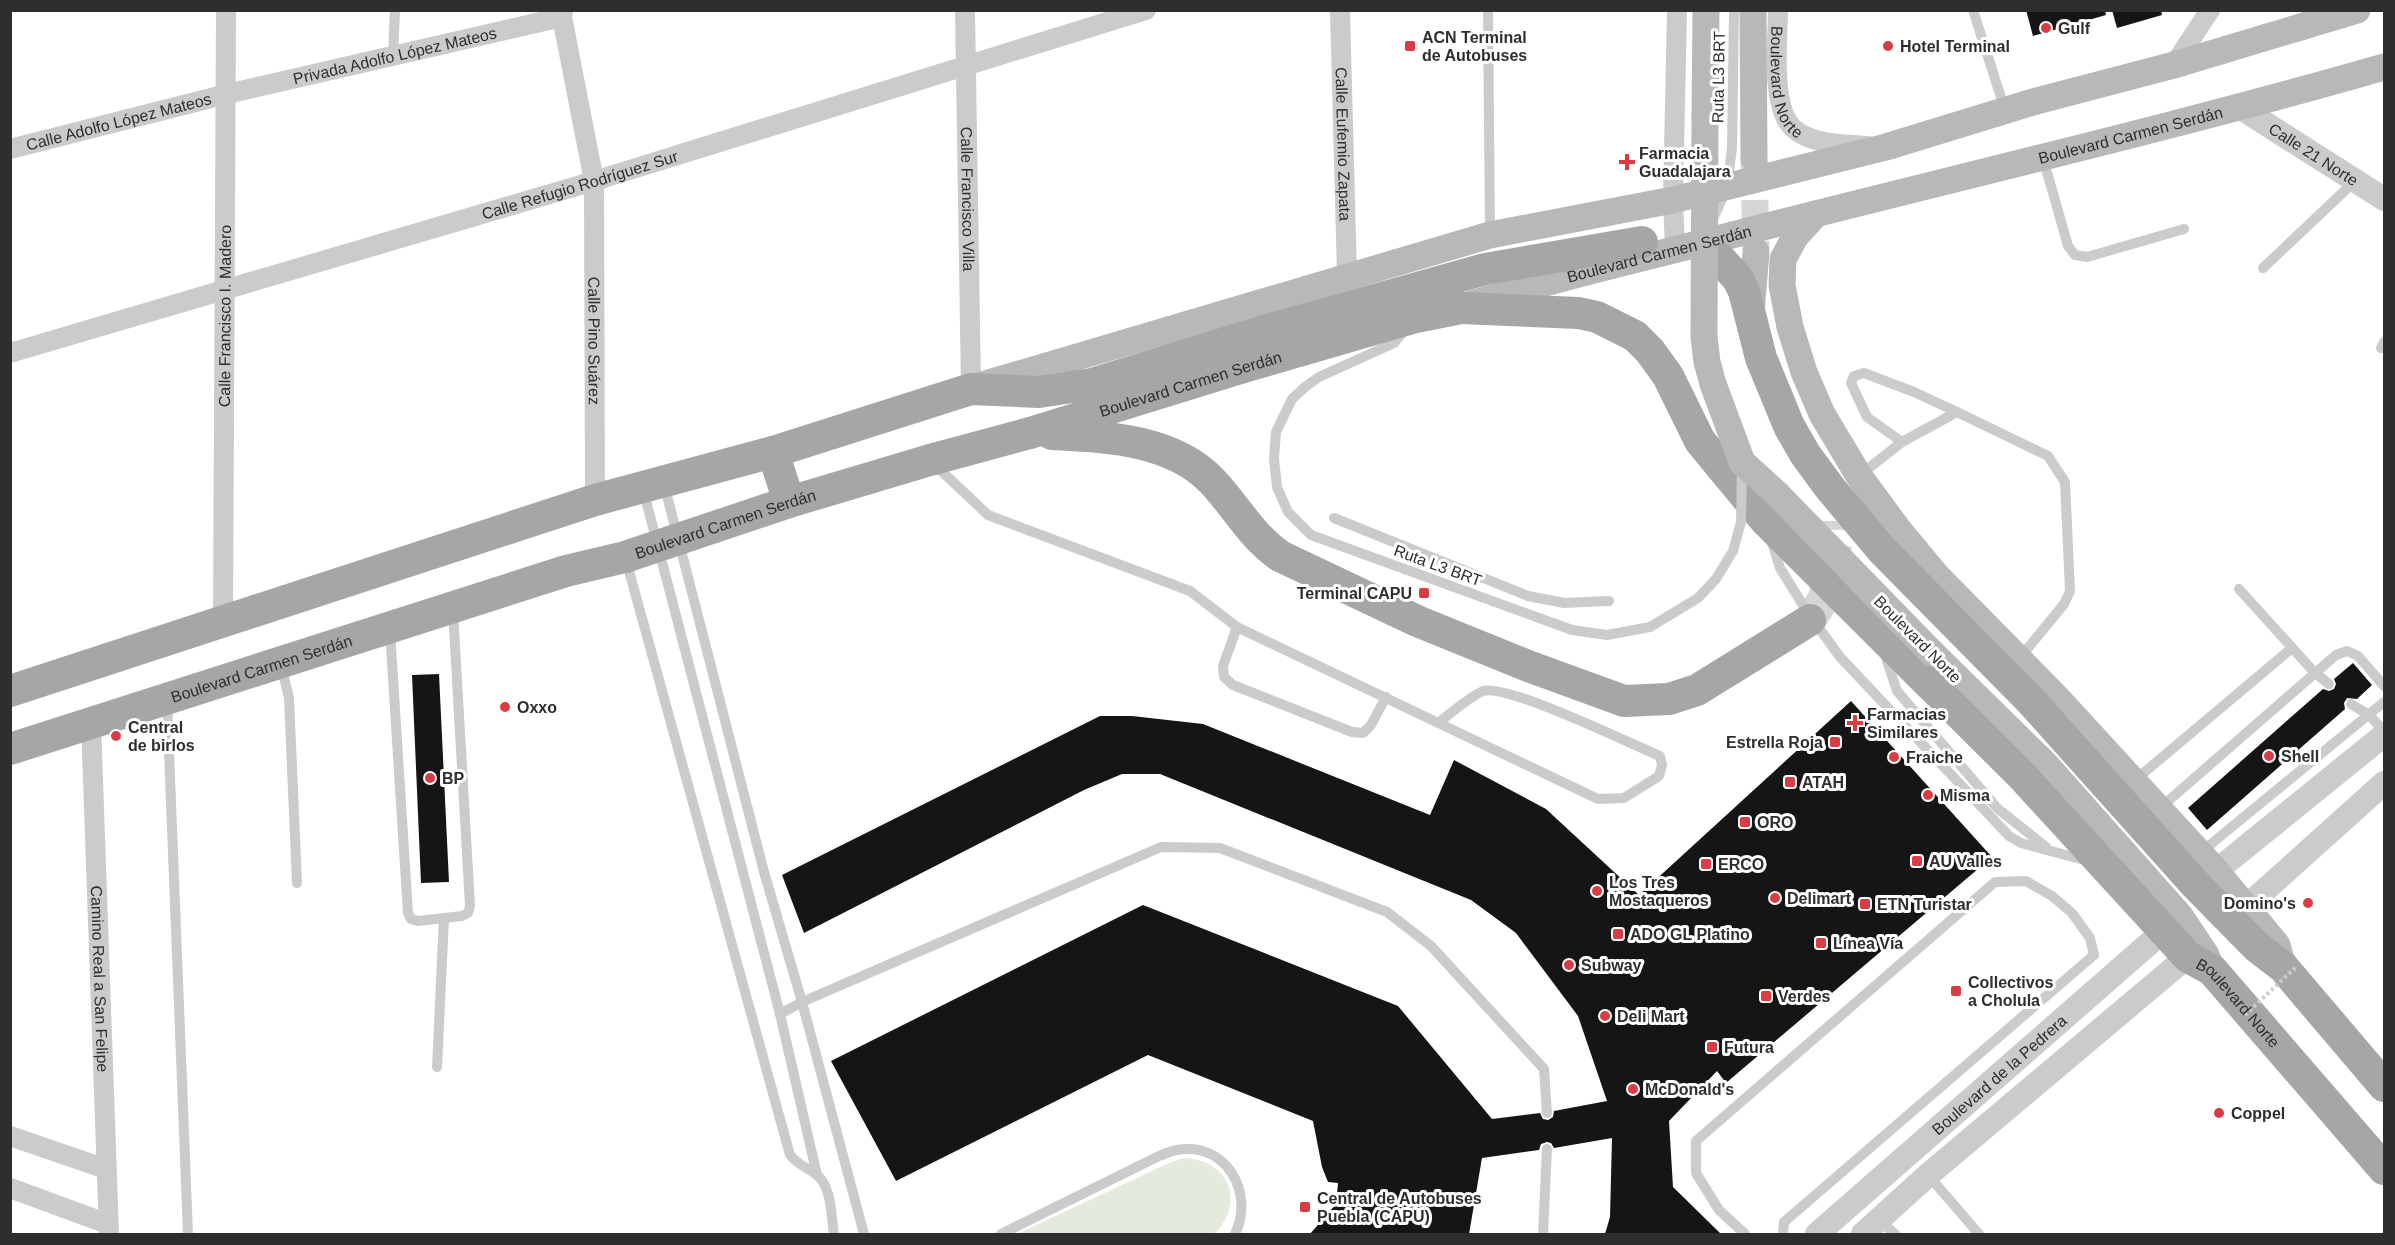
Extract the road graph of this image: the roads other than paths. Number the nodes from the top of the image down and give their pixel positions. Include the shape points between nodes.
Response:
1 (226, 10) edge
2 (395, 10) edge
3 (965, 10) edge
4 (1146, 10) edge
5 (1340, 10) edge
6 (1488, 10) edge
7 (1677, 10) edge
8 (1706, 10) edge
9 (1734, 10) edge
10 (1753, 10) edge
11 (1778, 10) edge
12 (1973, 10) edge
13 (2210, 10) edge
14 (2357, 10) edge
15 (562, 14) edge
16 (393, 56) junction
17 (2174, 65) junction
18 (964, 67) junction
19 (2385, 67) edge
20 (227, 94) junction
21 (2241, 108) junction
22 (2005, 110) junction
23 (1886, 147) junction
24 (10, 149) edge
25 (2043, 157) junction
26 (1754, 159) tunnel mouth
27 (594, 181) junction
28 (2355, 181) junction
29 (1726, 188) junction
30 (1673, 200) junction
31 (2385, 200) edge
32 (1816, 214) junction
33 (2184, 229) dead end
34 (1490, 235) junction
35 (1642, 242) dead end
36 (1697, 251) junction
37 (1756, 252) tunnel mouth
38 (2263, 268) dead end
39 (1347, 276) junction
40 (225, 289) junction
41 (1461, 308) junction
42 (1416, 317) junction
43 (1750, 318) junction
44 (10, 353) edge
45 (971, 389) junction
46 (1957, 412) junction
47 (1030, 433) junction
48 (1902, 442) junction
49 (773, 452) junction
50 (930, 460) junction
51 (1742, 462) junction
52 (1859, 476) junction
53 (653, 484) junction
54 (1830, 488) junction
55 (595, 501) junction
56 (789, 502) junction
57 (1334, 518) dead end
58 (1766, 521) junction
59 (1836, 521) tunnel mouth
60 (668, 543) junction
61 (625, 556) junction
62 (2239, 589) dead end
63 (1609, 601) dead end
64 (453, 607) junction
65 (1809, 620) tunnel mouth
66 (223, 621) junction
67 (1237, 627) junction
68 (390, 628) junction
69 (1883, 637) junction
70 (2292, 648) junction
71 (2019, 660) junction
72 (280, 662) junction
73 (2315, 673) junction
74 (2329, 684) dead end
75 (2385, 686) edge
76 (10, 691) edge
77 (1386, 697) junction
78 (167, 698) junction
79 (2385, 702) edge
80 (2351, 704) dead end
81 (2369, 715) junction
82 (91, 723) junction
83 (1438, 723) junction
84 (2385, 733) edge
85 (10, 749) edge
86 (2133, 781) junction
87 (2385, 783) edge
88 (2160, 808) junction
89 (2250, 828) junction
90 (2051, 851) junction
91 (2208, 862) junction
92 (2103, 865) junction
93 (297, 883) dead end
94 (2246, 907) junction
95 (444, 918) junction
96 (2173, 924) junction
97 (2200, 958) junction
98 (2289, 967) junction
99 (802, 1002) junction
100 (780, 1014) junction
101 (437, 1066) dead end
102 (2385, 1086) edge
103 (1547, 1113) dead end
104 (10, 1136) edge
105 (1547, 1149) dead end
106 (106, 1169) junction
107 (2385, 1169) edge
108 (818, 1175) junction
109 (1928, 1175) junction
110 (10, 1188) edge
111 (108, 1229) edge
112 (1879, 1230) edge
113 (188, 1234) edge
114 (834, 1234) edge
115 (864, 1234) edge
116 (1001, 1234) edge
117 (1235, 1234) edge
118 (1543, 1234) edge
119 (1745, 1234) edge
120 (1783, 1234) edge
121 (1817, 1234) edge
122 (1979, 1234) edge

1 - 20 street, Calle Francisco I. Madero
2 - 16 lane
3 - 18 street, Calle Francisco Villa
4 - 18 street, Calle Refugio Rodríguez Sur
5 - 39 street, Calle Eufemio Zapata
6 - 34 lane
7 - 30 street
8 - 51 main road, Boulevard Norte, bridge via 1704,337 1713,384
9 - 29 lane, Ruta L3 BRT via 1732,148
10 - 26 main road, Boulevard Norte
11 - 23 street, Boulevard Norte via 1778,91 1793,128 1812,138
12 - 22 lane
13 - 17 street
14 - 17 main road
15 - 16 street, Privada Adolfo López Mateos
15 - 27 street, Calle Pino Suárez
16 - 20 street, Privada Adolfo López Mateos
17 - 22 main road
18 - 27 street, Calle Refugio Rodríguez Sur
18 - 45 street, Calle Francisco Villa
19 - 21 main road, Boulevard Carmen Serdán
20 - 24 street, Calle Adolfo López Mateos
20 - 40 street, Calle Francisco I. Madero
21 - 25 main road, Boulevard Carmen Serdán
21 - 28 street, Calle 21 Norte
22 - 23 main road
23 - 29 main road
25 - 32 main road, Boulevard Carmen Serdán
25 - 33 lane via 2068,246 2075,255 2087,257
27 - 40 street, Calle Refugio Rodríguez Sur
27 - 55 street, Calle Pino Suárez
28 - 31 street, Calle 21 Norte
28 - 38 lane
29 - 30 main road
29 - 36 lane, Ruta L3 BRT
30 - 34 main road
30 - 36 street
32 - 36 main road, Boulevard Carmen Serdán
32 - 52 main road via 1795,237 1784,259 1782,285 1804,372 1822,414
34 - 39 main road
35 - 45 main road via 1485,269 1092,384 1039,392
36 - 41 main road, Boulevard Carmen Serdán via 1511,292
36 - 43 main road via 1738,279
37 - 43 main road
39 - 45 main road
40 - 44 street, Calle Refugio Rodríguez Sur
40 - 66 street, Calle Francisco I. Madero
41 - 42 main road, Boulevard Carmen Serdán
41 - 58 main road, Boulevard Norte via 1579,313 1614,324 1635,336 1668,376 1701,441
42 - 47 main road, Boulevard Carmen Serdán
42 - 51 lane, Ruta L3 BRT, bridge via 1394,344 1319,377 1292,399 1276,432 1277,487 1288,512 1311,535 1572,630 1607,634 1650,627 1698,598 1716,579 1732,551 1741,522
43 - 54 main road via 1789,426
45 - 49 main road
46 - 48 lane
46 - 48 lane via 1864,373 1854,376 1851,384 1867,417
46 - 71 lane via 2048,456 2065,482 2070,591
47 - 50 main road, Boulevard Carmen Serdán
47 - 65 main road via 1119,439 1173,455 1213,482 1250,529 1280,556 1417,621 1624,701 1661,700 1697,690
48 - 52 lane
49 - 53 main road
49 - 56 main road
50 - 56 main road, Boulevard Carmen Serdán
50 - 67 lane via 988,515 1190,591
51 - 96 main road, Boulevard Norte, bridge via 2046,765
52 - 71 main road via 1937,576
53 - 55 main road
53 - 60 lane
53 - 60 lane
54 - 59 main road
54 - 98 main road via 1882,550 2031,701 2196,885 2257,947
55 - 66 main road
56 - 60 main road, Boulevard Carmen Serdán
57 - 63 lane via 1528,596 1564,603
58 - 69 main road, Boulevard Norte
58 - 90 lane via 1780,568 1840,657 2010,836
60 - 61 main road, Boulevard Carmen Serdán
60 - 99 lane
60 - 100 lane
61 - 64 main road, Boulevard Carmen Serdán
61 - 108 lane via 790,1155
62 - 70 lane
64 - 68 main road, Boulevard Carmen Serdán
64 - 95 lane via 470,906 462,916
66 - 76 main road
67 - 77 lane
67 - 77 lane via 1223,666 1224,677 1233,685 1352,732 1363,732 1371,725
68 - 72 main road, Boulevard Carmen Serdán
68 - 95 lane via 408,913 418,921
69 - 90 lane via 1884,656 1897,691 1997,808
69 - 92 main road, Boulevard Norte via 2023,777
70 - 73 lane
70 - 86 lane
71 - 86 main road
72 - 78 main road, Boulevard Carmen Serdán
72 - 93 lane via 289,698
73 - 74 lane
73 - 75 lane via 2347,651 2358,656
73 - 88 lane
77 - 83 lane
78 - 82 main road, Boulevard Carmen Serdán
78 - 113 lane
79 - 81 lane
80 - 81 lane
81 - 84 lane
81 - 89 lane
82 - 85 main road, Boulevard Carmen Serdán
82 - 106 street, Camino Real a San Felipe
83 - 83 lane via 1483,691 1497,690 1660,756 1662,765 1659,776 1624,798 1598,799
84 - 89 street
86 - 88 main road
87 - 94 street
88 - 91 main road
89 - 91 street
90 - 92 lane
91 - 94 main road
92 - 96 main road, Boulevard Norte
94 - 98 main road via 2277,945
95 - 101 lane
96 - 97 main road, Boulevard Norte
96 - 121 street, Boulevard de la Pedrera
97 - 107 main road, Boulevard Norte
97 - 109 street, Boulevard de la Pedrera
98 - 102 main road
99 - 100 lane
99 - 103 lane via 1161,847 1220,848 1387,912 1431,945 1544,1069
99 - 115 lane
100 - 108 lane
104 - 106 street
105 - 118 lane
106 - 111 street, Camino Real a San Felipe
108 - 114 lane via 825,1185
109 - 112 street, Boulevard de la Pedrera
109 - 122 lane
110 - 111 street
116 - 117 lane via 1177,1149 1212,1155 1228,1168 1238,1184 1243,1205
119 - 120 lane via 1719,1210 1696,1173 1696,1141 1995,882 2026,880 2052,896 2072,913 2091,938 2094,955 1784,1222

